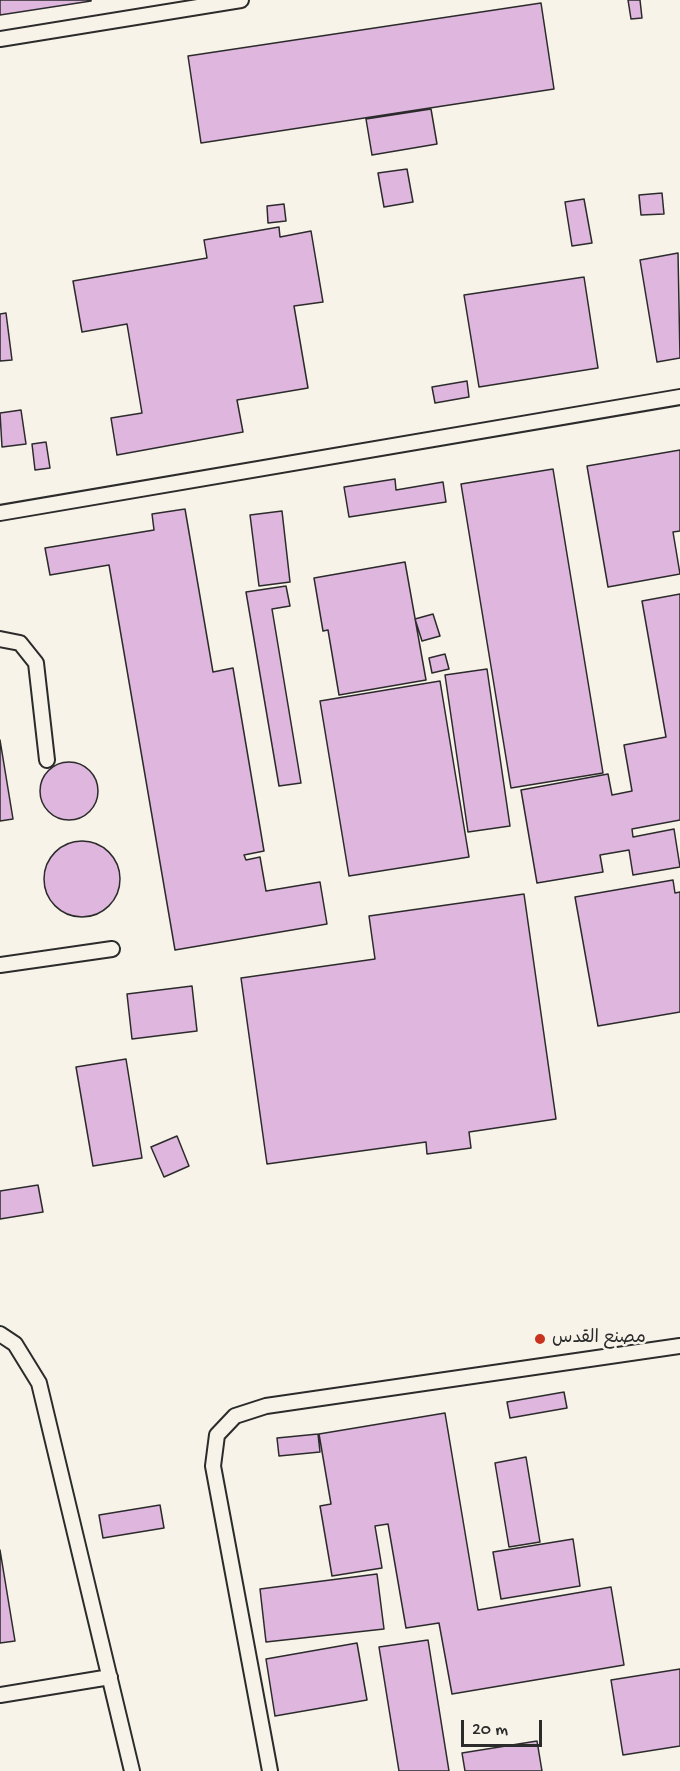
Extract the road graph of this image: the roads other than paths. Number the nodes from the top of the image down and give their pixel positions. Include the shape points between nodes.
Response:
1 (241, 0) edge
2 (0, 39) edge
3 (680, 397) edge
4 (0, 513) edge
5 (0, 639) edge
6 (47, 760) dead end
7 (112, 949) dead end
8 (0, 965) edge
9 (0, 1334) edge
10 (680, 1346) edge
11 (110, 1677) junction
12 (0, 1695) edge
13 (132, 1771) edge
14 (270, 1771) edge

1 - 2 lane
3 - 4 lane
5 - 6 lane via 20,643 36,663
7 - 8 lane
9 - 11 lane via 15,1344 39,1383
10 - 14 lane via 266,1406 235,1416 217,1435 213,1466
11 - 12 lane
11 - 13 lane

